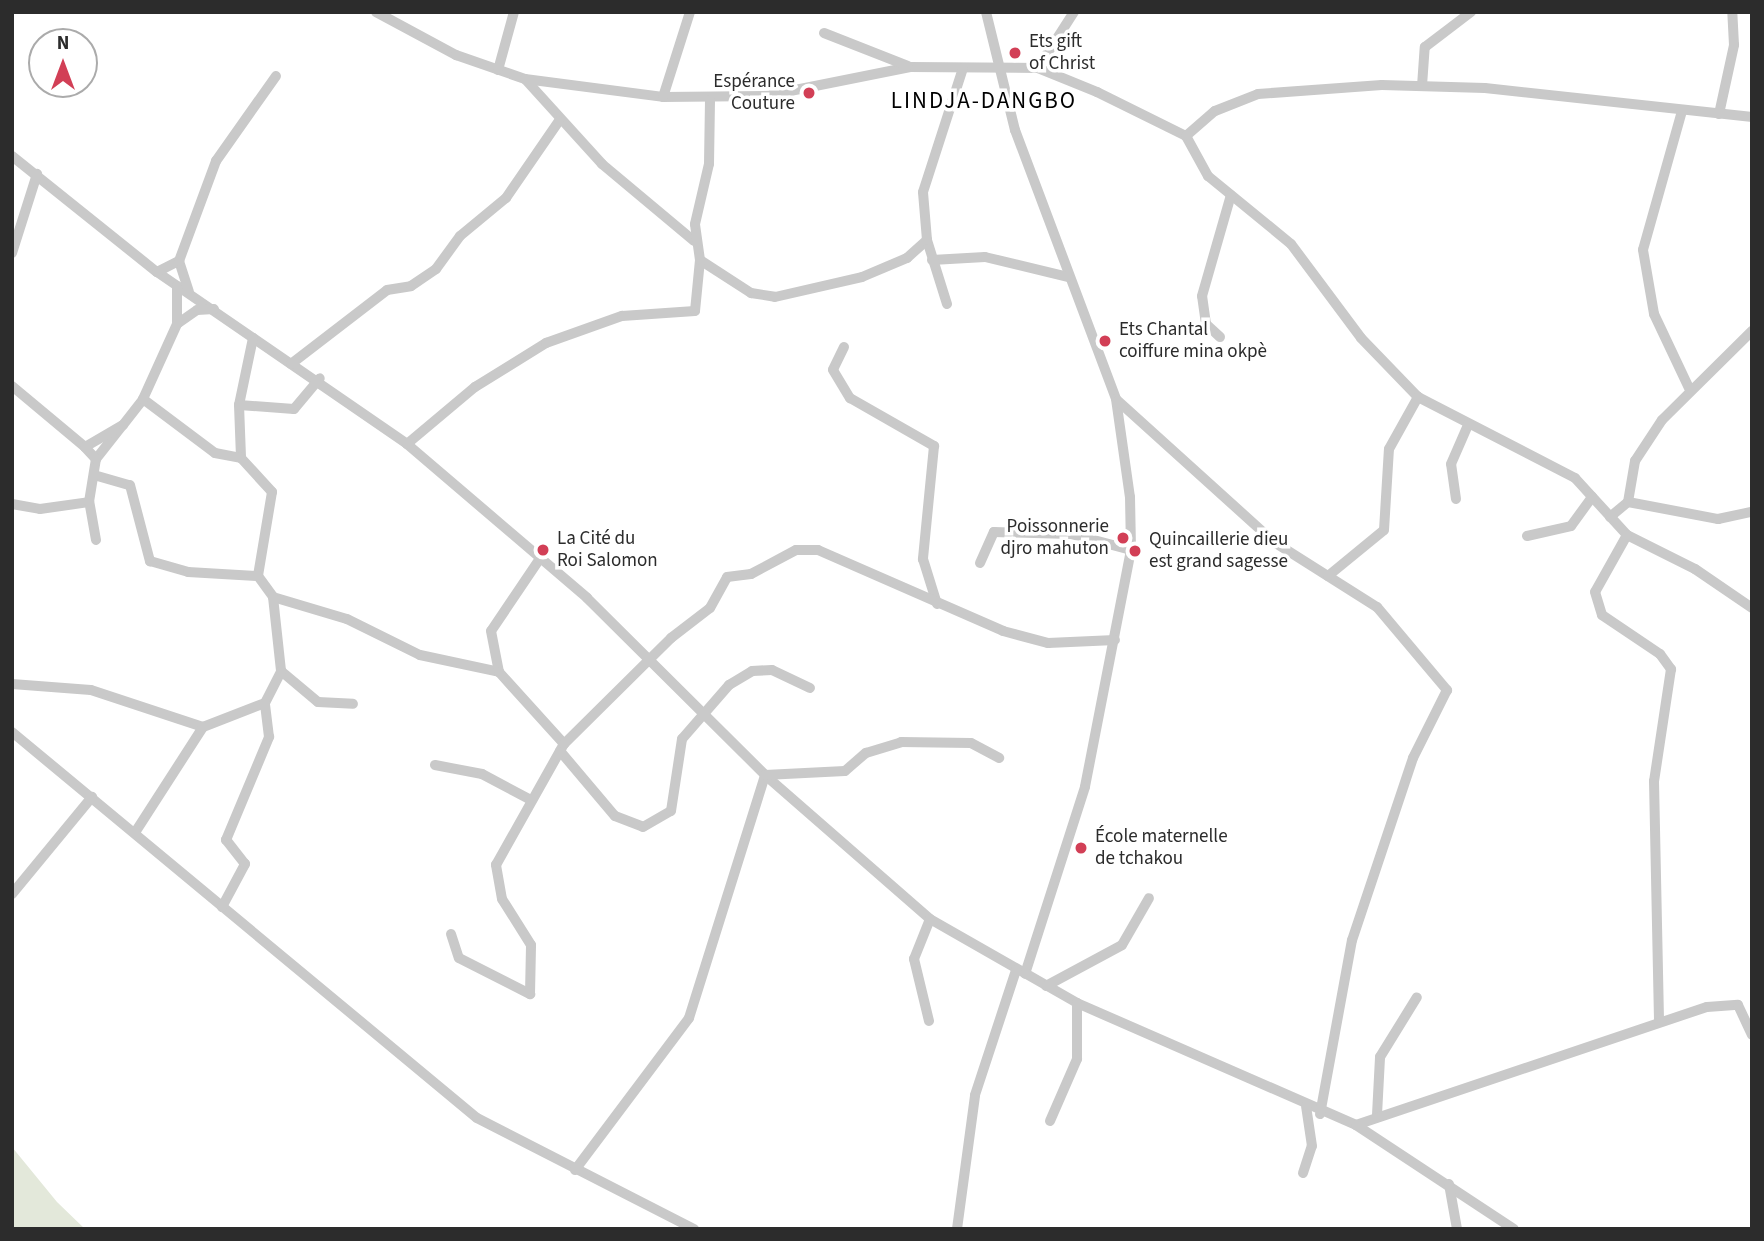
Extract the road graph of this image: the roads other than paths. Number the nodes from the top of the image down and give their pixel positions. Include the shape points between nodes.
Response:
1 (376, 12) edge
2 (514, 12) edge
3 (690, 12) edge
4 (986, 12) edge
5 (1074, 12) edge
6 (1471, 12) edge
7 (1732, 12) edge
8 (824, 33) dead end
9 (910, 67) junction
10 (963, 68) junction
11 (1002, 68) junction
12 (1038, 68) junction
13 (498, 70) junction
14 (276, 76) dead end
15 (525, 79) junction
16 (1422, 86) junction
17 (663, 97) junction
18 (710, 100) junction
19 (1682, 111) junction
20 (1719, 114) junction
21 (1752, 117) edge
22 (559, 121) junction
23 (1186, 136) junction
24 (12, 156) edge
25 (37, 174) junction
26 (1231, 195) junction
27 (927, 240) junction
28 (694, 241) junction
29 (12, 253) edge
30 (700, 260) junction
31 (932, 260) junction
32 (179, 261) junction
33 (156, 272) junction
34 (1068, 277) junction
35 (177, 285) junction
36 (190, 294) junction
37 (947, 304) dead end
38 (214, 309) junction
39 (177, 324) junction
40 (1752, 331) edge
41 (1220, 337) dead end
42 (253, 338) junction
43 (844, 347) dead end
44 (291, 365) junction
45 (320, 379) junction
46 (12, 386) edge
47 (1689, 388) junction
48 (1418, 397) junction
49 (143, 399) junction
50 (1116, 399) junction
51 (239, 405) junction
52 (123, 425) junction
53 (1468, 425) junction
54 (407, 444) junction
55 (85, 447) junction
56 (241, 458) junction
57 (96, 459) junction
58 (94, 475) junction
59 (1592, 497) junction
60 (1456, 499) dead end
61 (89, 502) junction
62 (1628, 502) junction
63 (12, 504) edge
64 (1752, 512) edge
65 (1610, 517) junction
66 (1628, 535) junction
67 (1527, 536) dead end
68 (96, 540) dead end
69 (1131, 550) junction
70 (541, 557) junction
71 (980, 563) dead end
72 (258, 576) junction
73 (1328, 576) junction
74 (273, 597) junction
75 (937, 604) junction
76 (1752, 608) edge
77 (1115, 640) junction
78 (650, 660) junction
79 (281, 671) junction
80 (499, 672) junction
81 (12, 684) edge
82 (810, 688) dead end
83 (265, 703) junction
84 (353, 704) dead end
85 (705, 715) junction
86 (203, 727) junction
87 (12, 732) edge
88 (562, 748) junction
89 (999, 758) dead end
90 (435, 765) dead end
91 (765, 775) junction
92 (92, 797) junction
93 (529, 799) junction
94 (136, 831) junction
95 (12, 894) edge
96 (1149, 898) dead end
97 (222, 907) junction
98 (930, 919) junction
99 (451, 934) dead end
100 (1020, 972) junction
101 (1046, 986) junction
102 (1417, 997) dead end
103 (1077, 1003) junction
104 (929, 1021) dead end
105 (1659, 1021) junction
106 (1752, 1035) edge
107 (1306, 1106) junction
108 (1320, 1114) junction
109 (1377, 1115) junction
110 (1050, 1121) dead end
111 (1356, 1125) junction
112 (575, 1170) junction
113 (1303, 1173) dead end
114 (1449, 1184) junction
115 (694, 1229) edge
116 (957, 1229) edge
117 (1457, 1229) edge
118 (1514, 1229) edge

1 - 13 street
2 - 13 street
3 - 17 street
4 - 11 street
5 - 12 street
6 - 16 street via 1425,47
7 - 20 street via 1734,45
8 - 9 street
9 - 10 street
9 - 18 street via 794,92
10 - 11 street
10 - 27 street via 923,192
11 - 12 street
11 - 34 street via 1014,130
12 - 23 street
13 - 15 street
14 - 32 street via 216,161
15 - 17 street
15 - 22 street
16 - 19 street
16 - 23 street via 1258,94 1215,111
17 - 18 street
18 - 28 street via 709,164
19 - 20 street
19 - 47 street via 1643,250 1654,314
20 - 21 street
22 - 28 street
22 - 44 street via 506,198 460,236 436,269 411,286 387,290
23 - 26 street via 1208,176
24 - 25 street
25 - 29 street
25 - 33 street
26 - 41 street via 1202,296 1206,324
26 - 48 street via 1291,244 1361,338
27 - 30 street via 907,258 862,277 775,297 751,293
27 - 31 street
28 - 30 street
30 - 54 street via 695,311 622,316 546,343 475,387
31 - 34 street via 985,257
31 - 37 street
32 - 33 street
32 - 36 street
33 - 35 street
34 - 50 street
35 - 36 street
35 - 39 street via 182,297
36 - 38 street
38 - 39 street via 197,310
38 - 42 street
39 - 49 street
40 - 47 street
42 - 44 street
42 - 51 street
43 - 75 street via 833,370 849,398 934,446 923,559
44 - 45 street
45 - 51 street via 294,409
45 - 54 street
46 - 55 street
47 - 62 street via 1635,460
48 - 53 street
48 - 73 street via 1389,449 1384,530
49 - 52 street
49 - 56 street via 215,453
50 - 69 street via 1127,448
50 - 73 street via 1235,510
51 - 56 street
52 - 55 street
52 - 57 street
53 - 59 street via 1574,478
53 - 60 street via 1451,464
54 - 70 street
55 - 57 street
56 - 72 street via 272,492
57 - 58 street
58 - 61 street
58 - 72 street via 130,485 150,561 188,572
59 - 65 street
59 - 67 street via 1571,526
61 - 63 street via 40,509
61 - 68 street
62 - 64 street via 1718,519
62 - 65 street
65 - 66 street
66 - 76 street via 1695,569
66 - 105 street via 1595,592 1602,615 1660,654 1671,669 1654,780
69 - 71 street via 1071,534 994,532
69 - 77 street
70 - 78 street
70 - 80 street via 491,627
72 - 74 street
73 - 108 street via 1377,607 1447,696 1413,758 1352,940
74 - 79 street
74 - 80 street via 356,622 420,655
75 - 77 street via 1048,643
75 - 78 street via 836,555 796,550 751,574 727,577 710,608
77 - 100 street via 1084,787
78 - 85 street
78 - 88 street
79 - 83 street
79 - 84 street via 318,702
80 - 88 street
81 - 86 street via 91,690
82 - 85 street via 772,670 752,671
83 - 86 street
83 - 97 street via 269,737 226,840 244,864
85 - 88 street via 682,740 671,811 643,827 615,816
85 - 91 street
86 - 94 street
87 - 92 street
88 - 93 street
89 - 91 street via 971,743 901,742 866,753 845,771
90 - 93 street via 482,774
91 - 98 street
91 - 112 street via 689,1018
92 - 94 street
92 - 95 street
93 - 99 street via 496,865 502,899 531,945 530,994 459,958
94 - 97 street
96 - 101 street via 1122,945
97 - 112 street via 477,1118
98 - 100 street
98 - 104 street via 914,959
100 - 101 street
100 - 116 street via 975,1095
101 - 103 street
102 - 109 street via 1380,1057
103 - 107 street
103 - 110 street via 1077,1059
105 - 106 street via 1730,1003 1738,1005
105 - 109 street
107 - 108 street
107 - 113 street via 1312,1146
108 - 111 street
109 - 111 street
111 - 114 street
112 - 115 street
114 - 117 street
114 - 118 street

